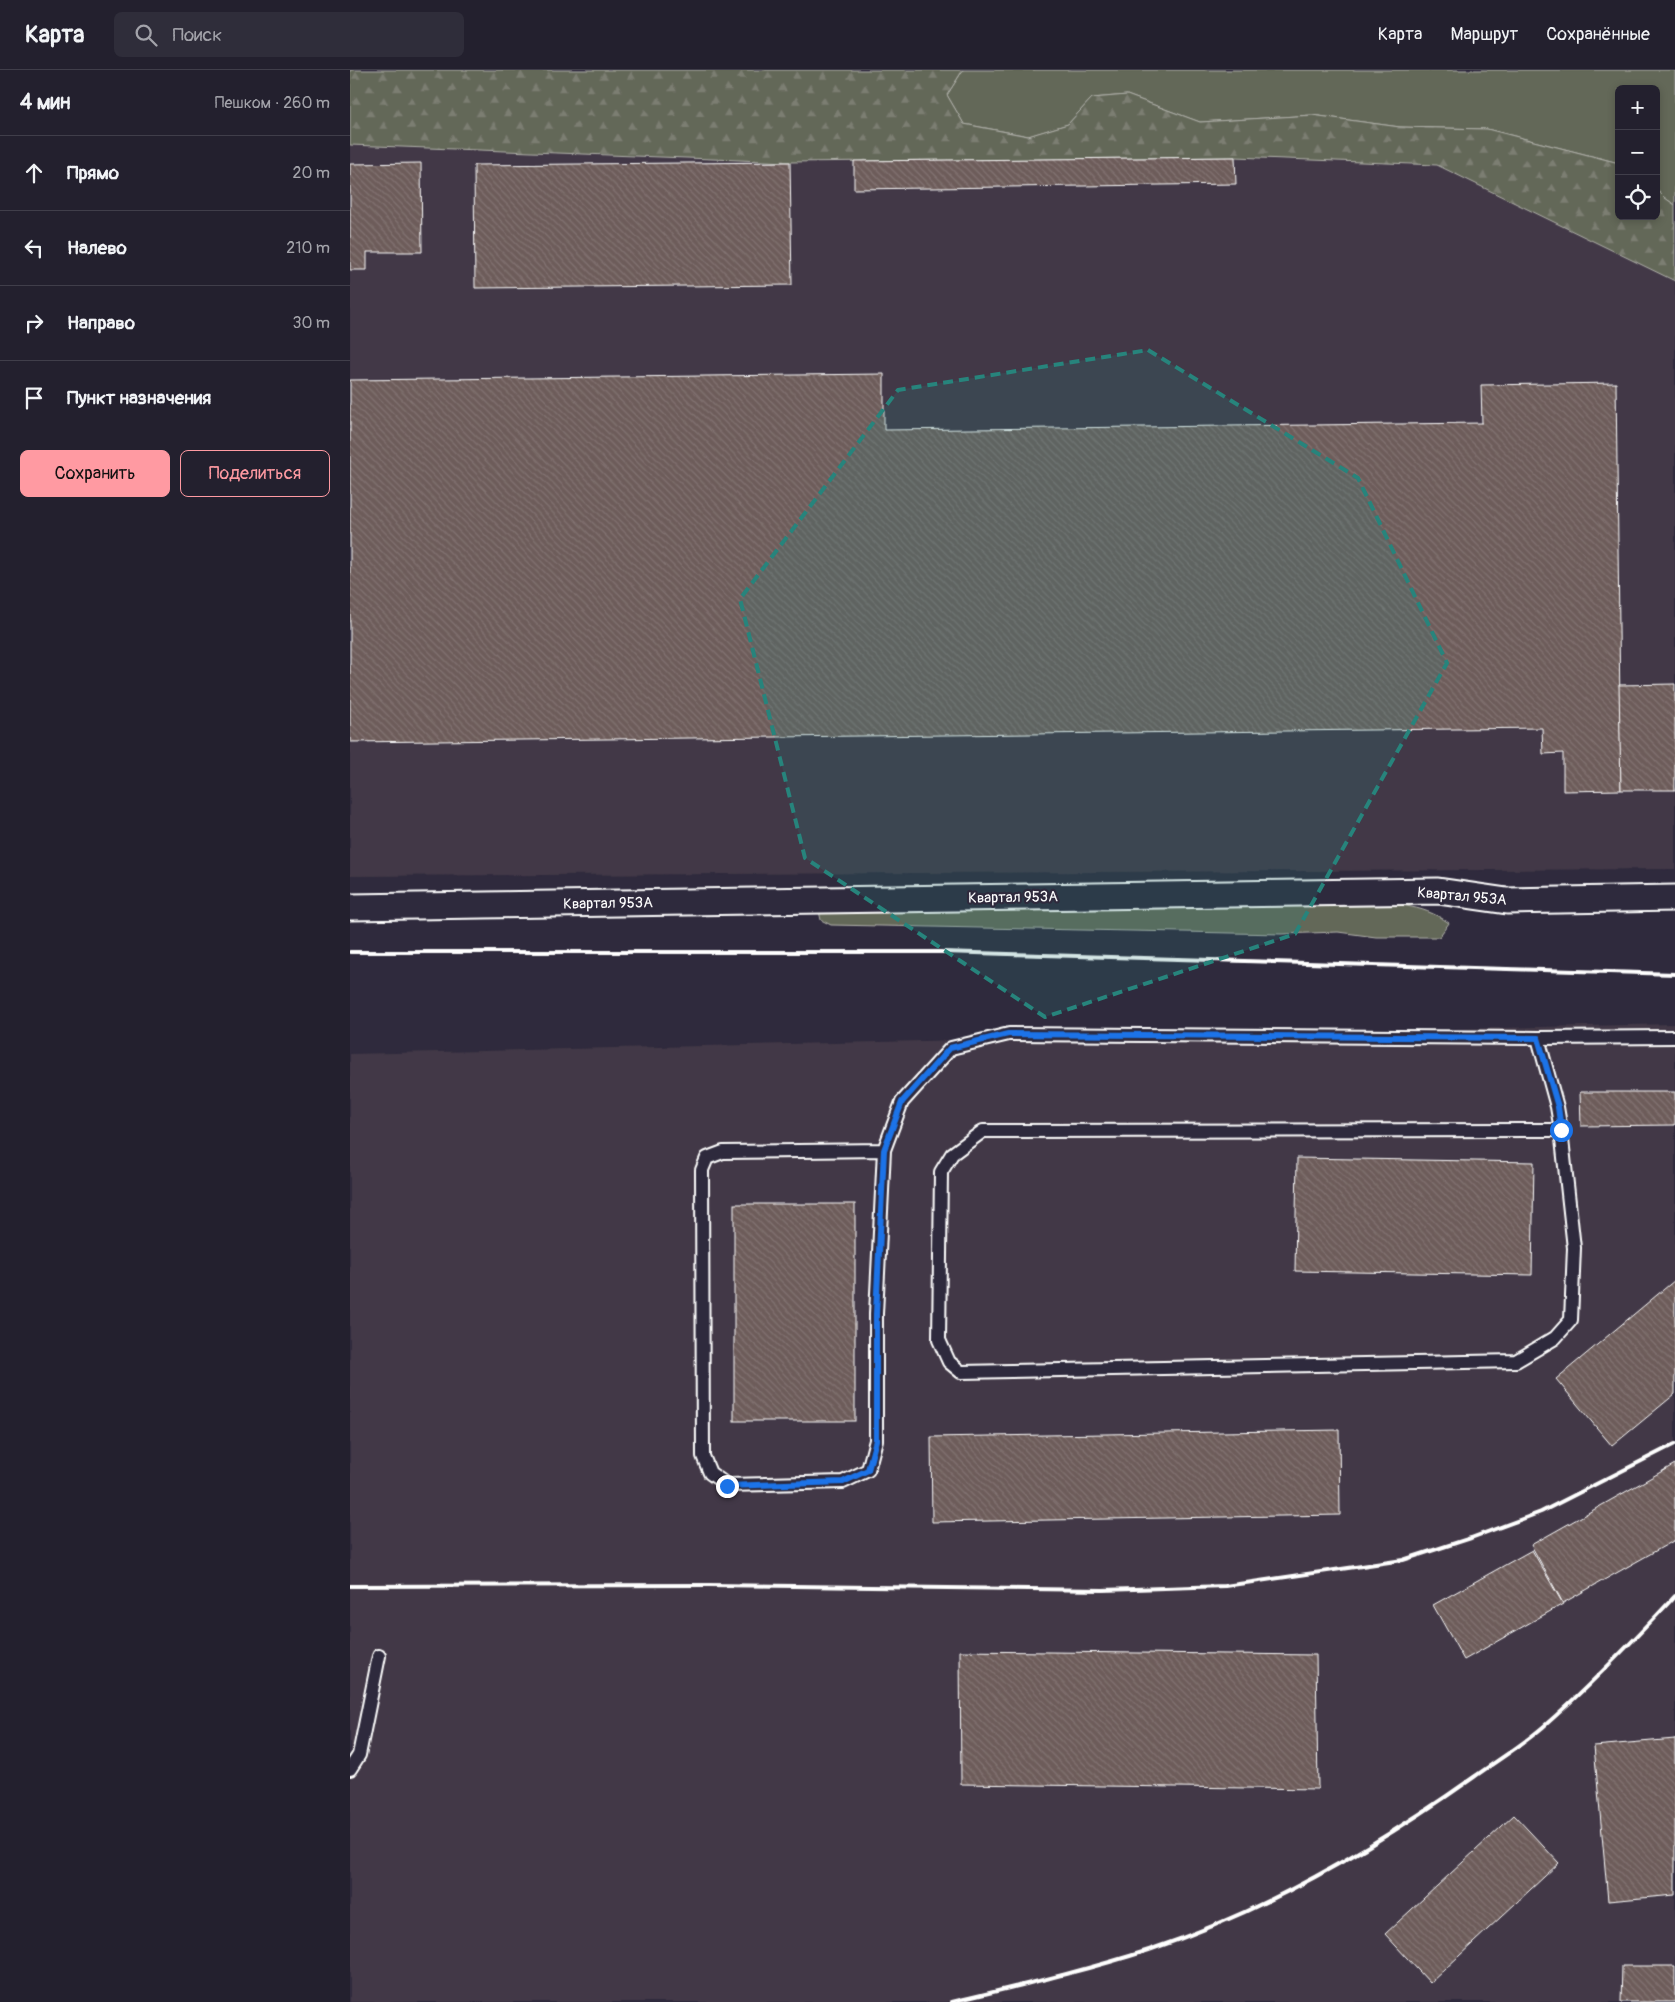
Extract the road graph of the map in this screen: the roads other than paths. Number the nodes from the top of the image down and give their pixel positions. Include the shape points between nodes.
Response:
1 (1675, 898) edge
2 (350, 908) edge
3 (1675, 1036) edge
4 (1538, 1038) junction
5 (1561, 1130) junction
6 (884, 1150) junction
7 (379, 1656) dead end
8 (350, 1769) edge

1 - 2 street, Квартал 953А via 1508,901 1438,891
3 - 4 lane
4 - 5 lane via 1558,1107
4 - 6 lane via 1008,1034 950,1048 902,1102
5 - 5 lane via 1574,1248 1571,1320 1554,1338 1516,1361 961,1372 949,1362 939,1340 941,1172 952,1154 983,1131
6 - 6 lane via 876,1314 876,1440 868,1470 843,1482 727,1486 710,1473 703,1456 702,1170 707,1158 723,1152
7 - 8 lane via 359,1755

